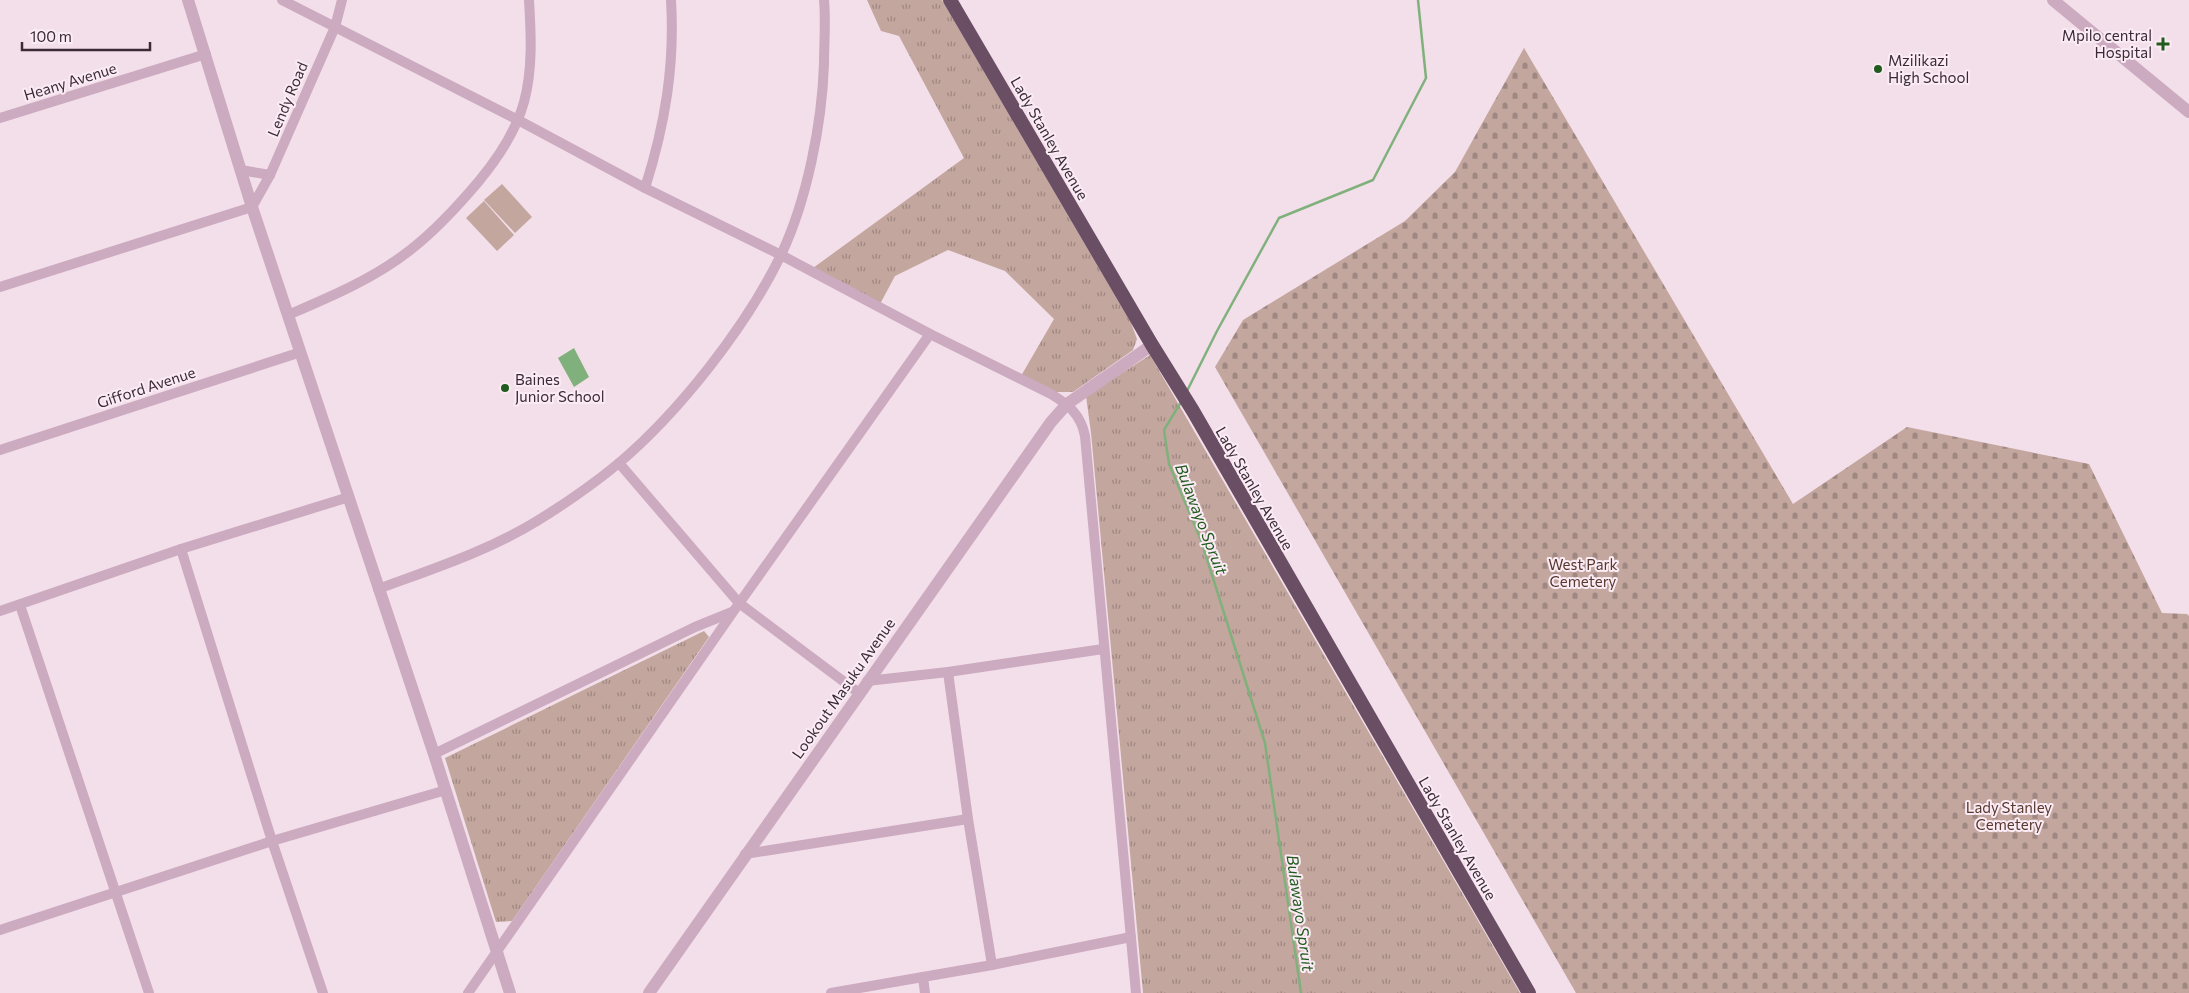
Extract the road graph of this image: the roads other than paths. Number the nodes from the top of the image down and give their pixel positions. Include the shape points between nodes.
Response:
1 (188, 0) edge
2 (282, 0) edge
3 (342, 0) edge
4 (529, 0) edge
5 (671, 0) edge
6 (824, 0) edge
7 (950, 0) edge
8 (2053, 0) edge
9 (335, 27) junction
10 (206, 54) junction
11 (2189, 112) edge
12 (0, 118) edge
13 (518, 120) junction
14 (241, 170) junction
15 (270, 175) junction
16 (645, 188) junction
17 (252, 206) junction
18 (781, 255) junction
19 (0, 287) edge
20 (288, 315) junction
21 (930, 334) junction
22 (1152, 345) junction
23 (301, 352) junction
24 (1066, 404) junction
25 (0, 450) edge
26 (619, 463) junction
27 (349, 497) junction
28 (181, 549) junction
29 (378, 589) junction
30 (20, 605) junction
31 (736, 608) junction
32 (0, 611) edge
33 (1104, 649) junction
34 (948, 672) junction
35 (867, 681) junction
36 (859, 693) junction
37 (434, 754) junction
38 (446, 790) junction
39 (968, 819) junction
40 (272, 841) junction
41 (746, 854) junction
42 (115, 892) junction
43 (0, 930) edge
44 (1131, 938) junction
45 (496, 954) junction
46 (992, 965) junction
47 (923, 977) junction
48 (149, 993) edge
49 (323, 993) edge
50 (468, 993) edge
51 (510, 993) edge
52 (650, 993) edge
53 (831, 993) edge
54 (925, 993) edge
55 (1136, 993) edge
56 (1530, 993) edge

1 - 10 street
2 - 9 street
3 - 9 street, Lendy Road
4 - 13 street via 530,65 525,101
5 - 16 street via 673,29 667,104
6 - 18 street via 823,96 815,142 793,225
7 - 22 highway, Lady Stanley Avenue
8 - 11 street
9 - 13 street
9 - 15 street, Lendy Road
10 - 12 street, Heany Avenue
10 - 14 street
13 - 16 street
13 - 20 street via 491,166 466,196 409,251 332,296
14 - 15 street
14 - 17 street
15 - 17 street, Lendy Road
16 - 18 street
17 - 19 street
17 - 20 street
18 - 21 street
18 - 26 street via 741,324 714,361 679,404
20 - 23 street
21 - 24 street
21 - 31 street
22 - 24 street, Lookout Masuku Avenue
22 - 56 highway, Lady Stanley Avenue
23 - 25 street, Gifford Avenue
23 - 27 street
24 - 33 street via 1080,420 1086,436
24 - 35 street, Lookout Masuku Avenue
26 - 29 street via 536,521 502,539
26 - 31 street
27 - 28 street
27 - 29 street
28 - 30 street
28 - 40 street
29 - 37 street
30 - 32 street
30 - 42 street
31 - 36 street
31 - 37 street
31 - 45 street
33 - 34 street
33 - 44 street
34 - 35 street
34 - 39 street
35 - 36 street, Lookout Masuku Avenue
36 - 41 street, Lookout Masuku Avenue
37 - 38 street
38 - 40 street
38 - 45 street
39 - 41 street
39 - 46 street
40 - 42 street
40 - 49 street
41 - 52 street, Lookout Masuku Avenue
42 - 43 street
42 - 48 street
44 - 46 street
44 - 55 street
45 - 50 street
45 - 51 street
46 - 47 street
47 - 53 street
47 - 54 street

